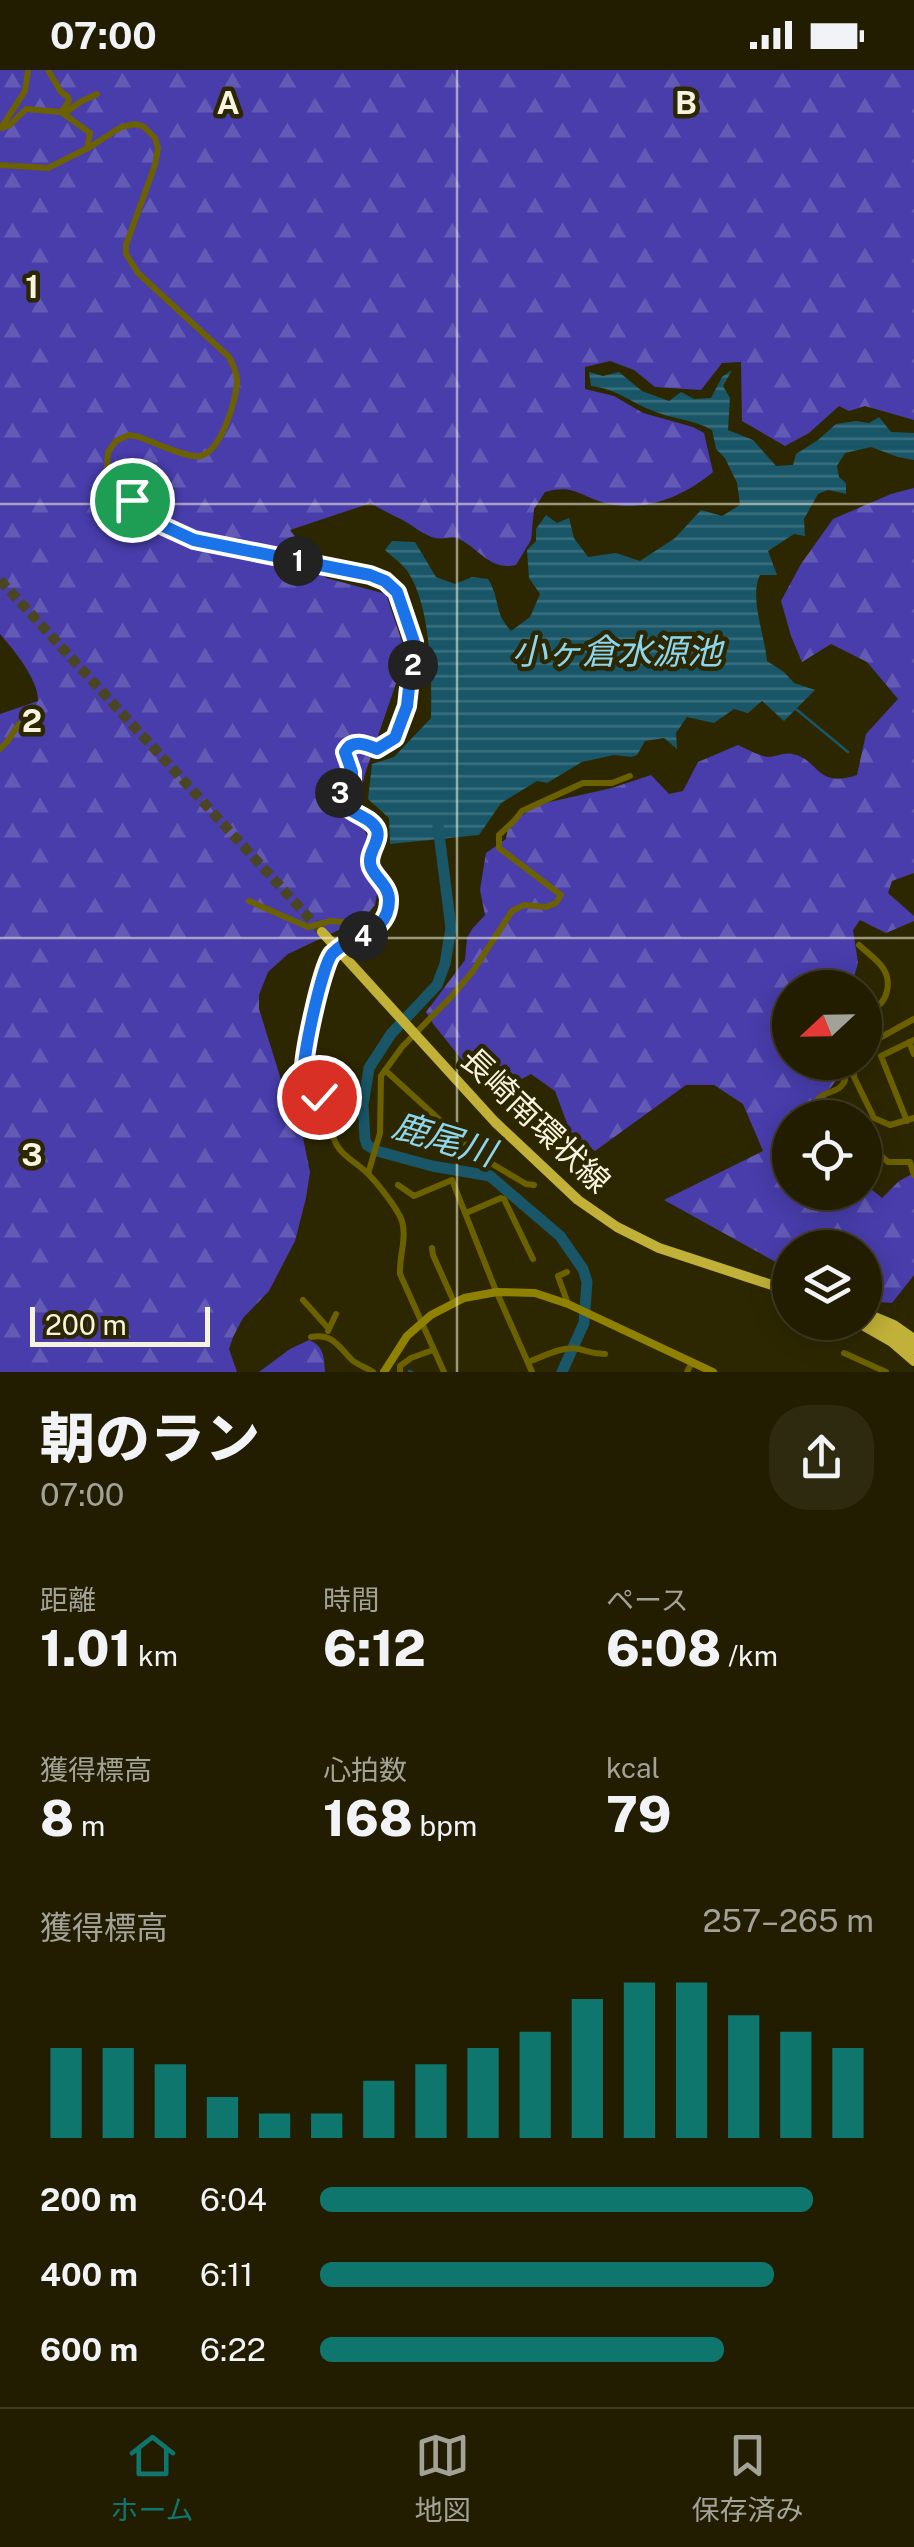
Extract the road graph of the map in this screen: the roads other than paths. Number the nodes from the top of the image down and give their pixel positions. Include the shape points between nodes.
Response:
1 (28, 70) edge
2 (48, 70) edge
3 (96, 94) dead end
4 (62, 113) junction
5 (1, 128) edge
6 (87, 149) junction
7 (0, 166) edge
8 (19, 724) dead end
9 (0, 737) edge
10 (10, 738) junction
11 (0, 749) edge
12 (630, 776) dead end
13 (249, 901) dead end
14 (385, 918) junction
15 (322, 932) tunnel mouth
16 (859, 945) dead end
17 (882, 1003) edge
18 (914, 1019) edge
19 (897, 1028) junction
20 (882, 1036) edge
21 (910, 1042) edge
22 (914, 1054) edge
23 (385, 1070) junction
24 (845, 1080) edge
25 (856, 1080) edge
26 (818, 1100) edge
27 (911, 1120) edge
28 (882, 1157) edge
29 (368, 1174) junction
30 (914, 1175) edge
31 (398, 1184) dead end
32 (534, 1185) dead end
33 (466, 1213) junction
34 (432, 1248) dead end
35 (533, 1259) dead end
36 (567, 1272) dead end
37 (772, 1286) edge
38 (497, 1292) junction
39 (304, 1300) dead end
40 (454, 1302) junction
41 (569, 1304) junction
42 (336, 1314) dead end
43 (421, 1322) junction
44 (882, 1322) edge
45 (882, 1327) edge
46 (327, 1332) junction
47 (882, 1336) edge
48 (311, 1337) dead end
49 (914, 1338) edge
50 (914, 1349) edge
51 (434, 1350) junction
52 (844, 1353) dead end
53 (604, 1354) dead end
54 (528, 1362) junction
55 (692, 1362) junction
56 (914, 1362) edge
57 (385, 1370) edge
58 (371, 1371) edge
59 (400, 1372) edge
60 (444, 1372) edge
61 (532, 1372) edge
62 (687, 1372) edge
63 (713, 1372) edge
64 (886, 1372) edge

1 - 5 street
2 - 4 street via 68,96
3 - 4 street
4 - 5 street via 26,109
4 - 6 street via 90,132
6 - 7 street via 48,168
6 - 14 street via 128,124 155,138 155,166 126,254 230,357 237,383 211,451 194,456 139,436 120,438 106,458 111,478 159,524 194,540 370,575 397,592 414,642 407,706 395,738 377,749 348,746 352,780 338,796 377,829 371,866 389,898
8 - 10 street
9 - 10 street
10 - 11 street
12 - 23 street via 583,783 522,811 499,835 499,848 561,895 546,907 512,911 472,972
13 - 14 street via 308,927
14 - 29 street via 328,960 303,1074 339,1150
15 - 37 highway, 長崎南環状線 via 554,1180 637,1238
16 - 17 street via 889,978
18 - 19 street
19 - 20 street
19 - 21 street
21 - 22 street
21 - 27 street via 881,1056
23 - 29 street
23 - 32 street via 479,1156
24 - 26 street
25 - 27 street via 874,1118 890,1125
28 - 30 street via 910,1162
29 - 43 street via 404,1224 400,1274
31 - 33 street via 414,1196 452,1180
33 - 35 street via 504,1199
33 - 38 street
34 - 40 street
36 - 41 street via 558,1276
38 - 40 main road
38 - 41 main road via 536,1293
38 - 54 street
39 - 46 street
40 - 43 main road
41 - 55 main road
42 - 46 street
43 - 51 street
43 - 57 main road
44 - 49 highway
45 - 50 highway
46 - 48 street
46 - 58 street
47 - 56 highway
51 - 59 street via 410,1358
51 - 60 street
52 - 64 street
53 - 54 street via 576,1348
54 - 61 street
55 - 62 street
55 - 63 main road
57 - 58 street

